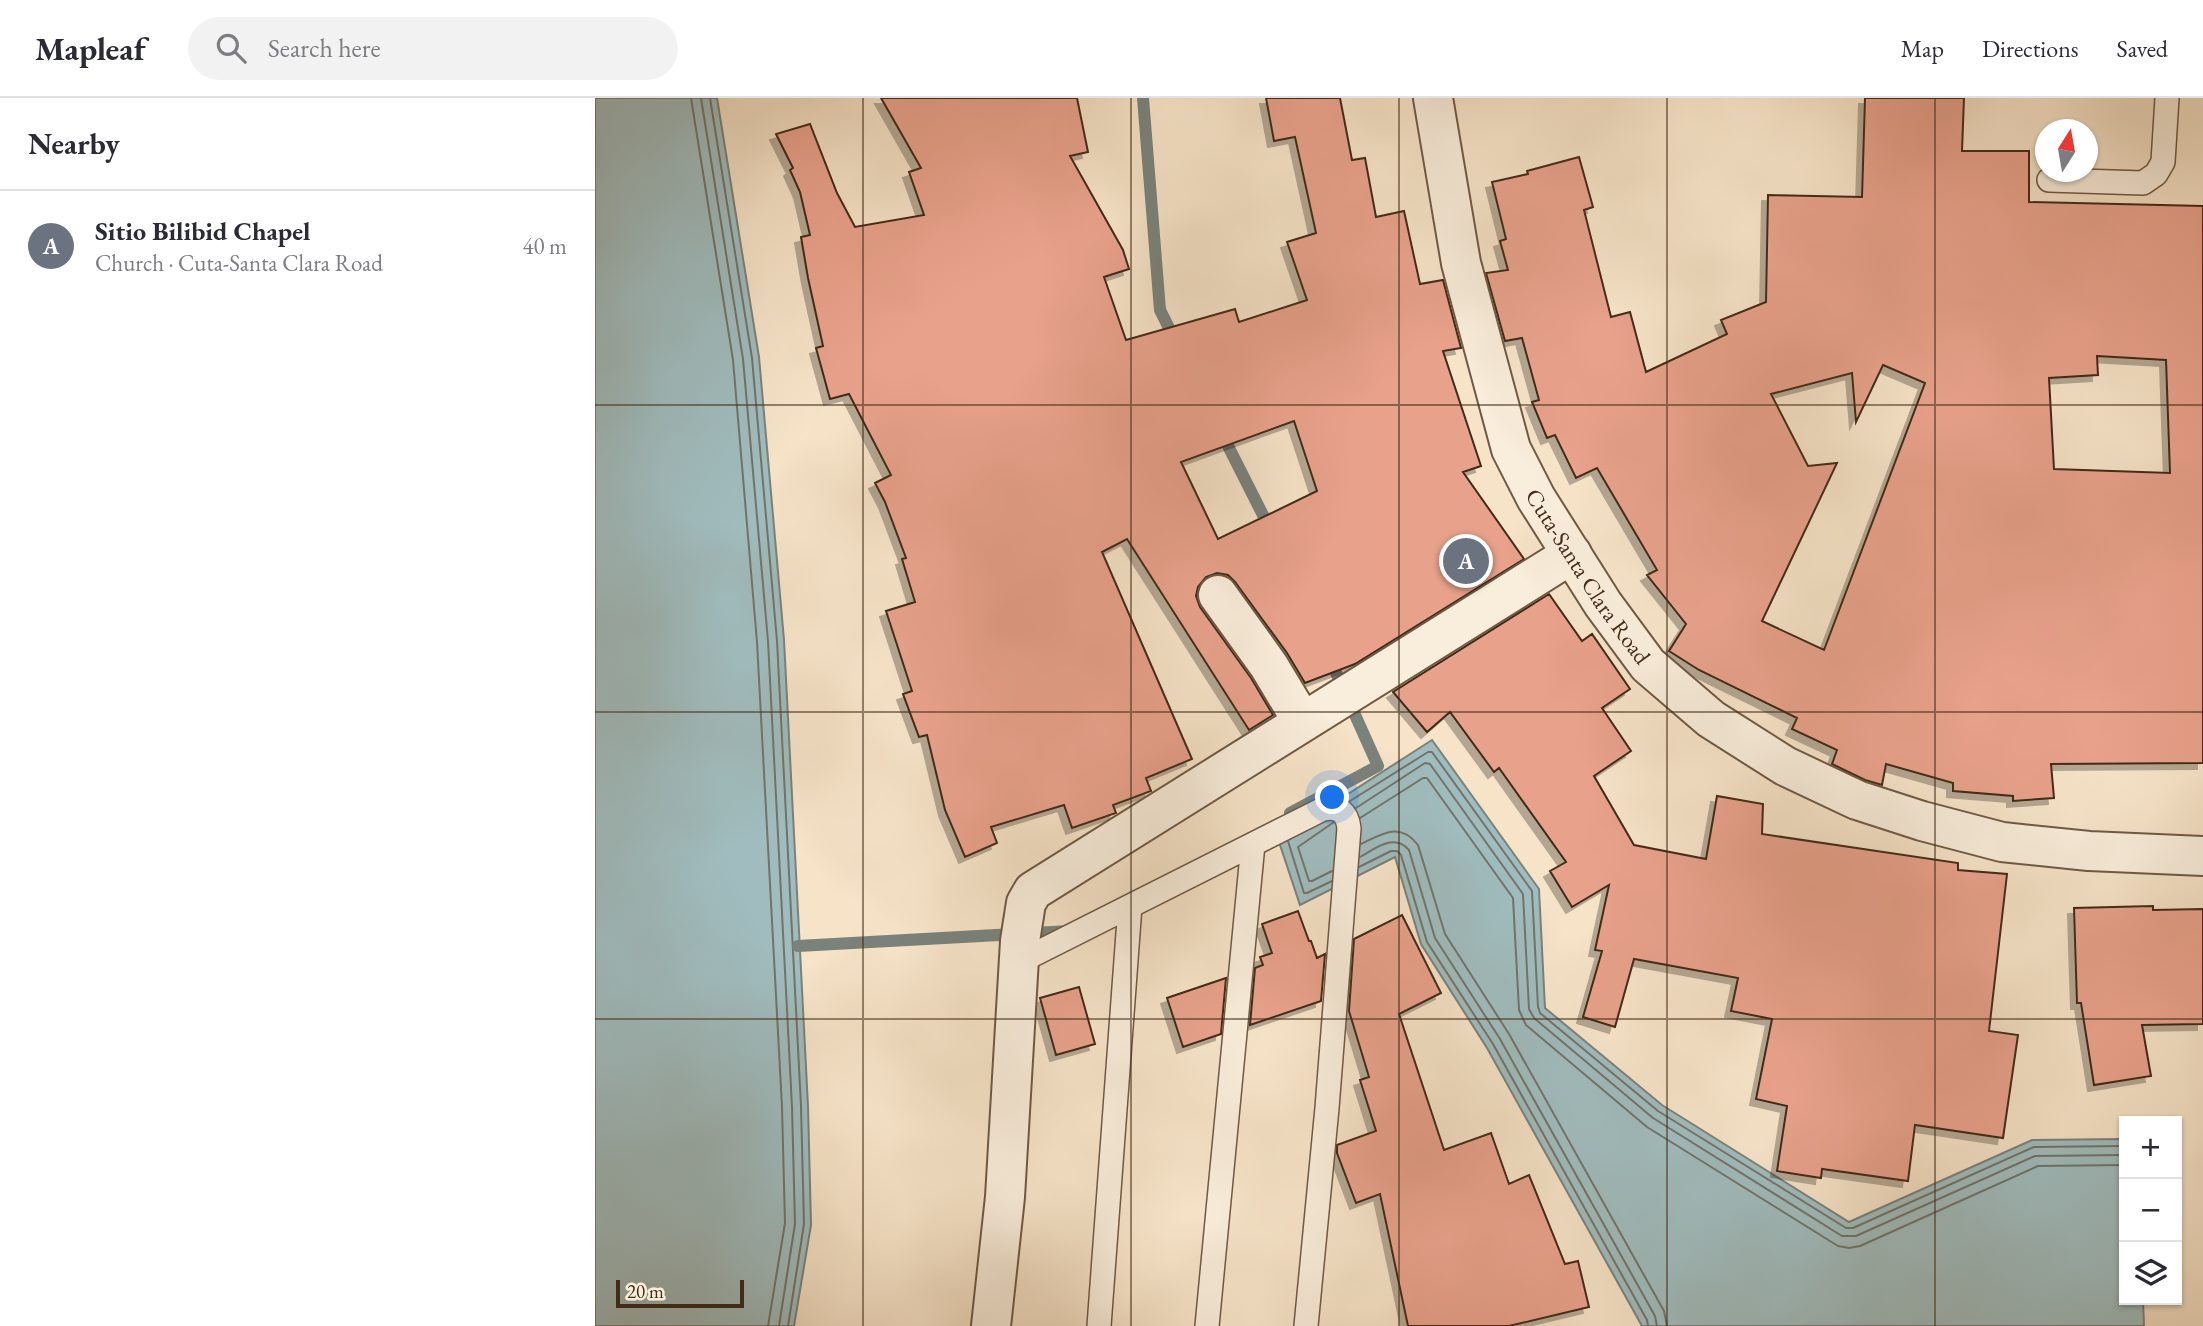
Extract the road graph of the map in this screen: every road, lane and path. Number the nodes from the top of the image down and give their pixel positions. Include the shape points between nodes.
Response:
1 (1433, 98) edge
2 (2167, 98) edge
3 (2098, 182) edge
4 (1572, 554) junction
5 (1218, 596) dead end
6 (1302, 722) junction
7 (1253, 844) junction
8 (2203, 856) edge
9 (1131, 906) junction
10 (1020, 952) junction
11 (991, 1326) edge
12 (1099, 1326) edge
13 (1207, 1326) edge
14 (1306, 1326) edge

1 - 4 street, Cuta-Santa Clara Road via 1461,263 1511,449
2 - 3 lane via 2163,162 2156,174 2143,183
4 - 6 street
4 - 8 street, Cuta-Santa Clara Road via 1648,665 1711,719 1786,766 1857,800 2002,842
5 - 6 street via 1269,666
6 - 10 street via 1033,891 1026,903
7 - 9 lane
7 - 13 lane
7 - 14 lane via 1323,809 1336,808 1348,819
9 - 10 lane
9 - 12 lane
10 - 11 street via 1005,1197

